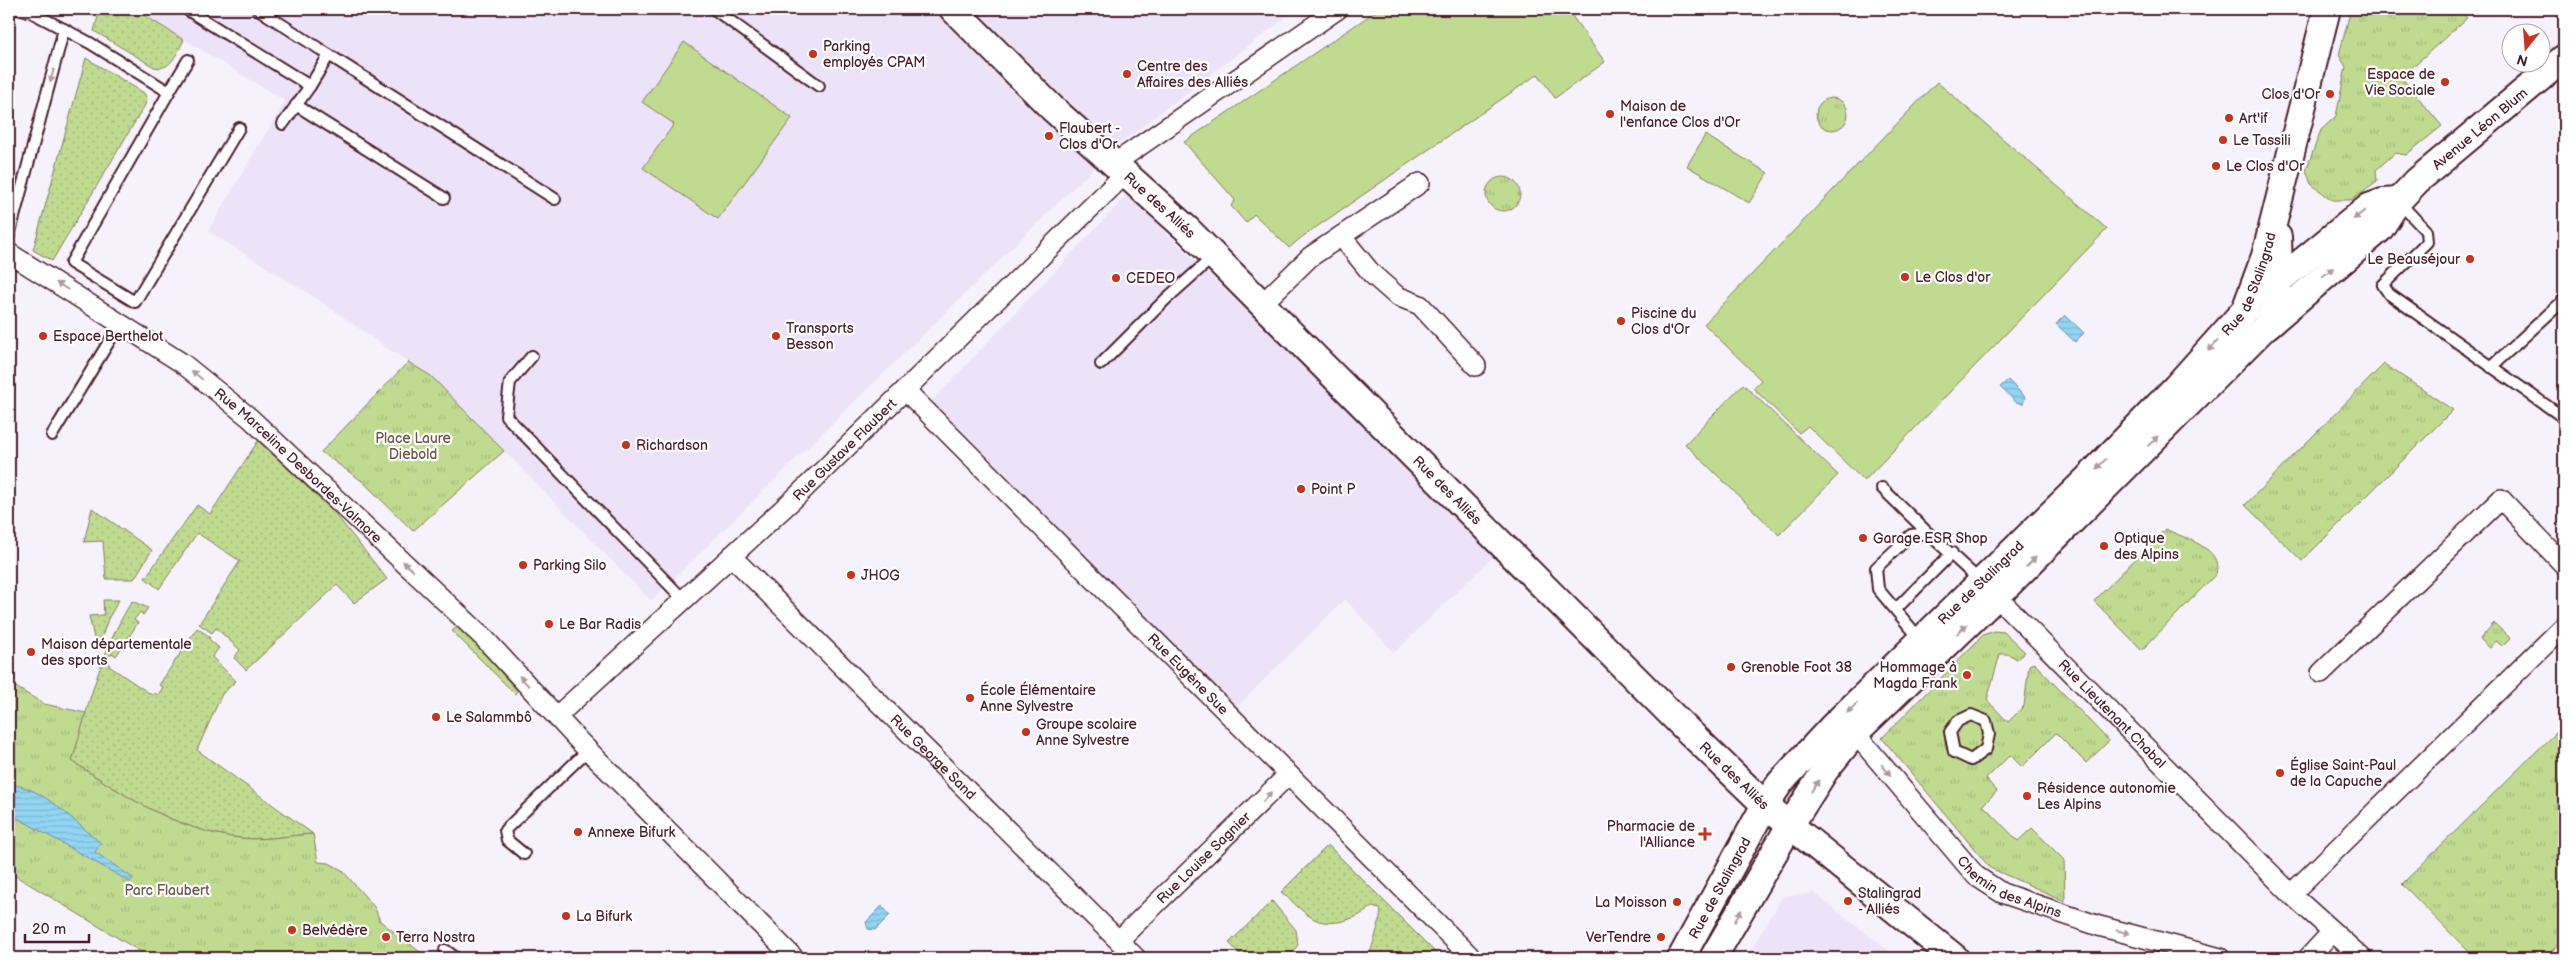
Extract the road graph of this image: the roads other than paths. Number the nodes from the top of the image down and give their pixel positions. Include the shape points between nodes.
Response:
1 (17, 9) edge
2 (186, 9) edge
3 (258, 9) edge
4 (714, 9) edge
5 (953, 9) edge
6 (1338, 9) edge
7 (2327, 9) edge
8 (64, 29) junction
9 (329, 55) junction
10 (2564, 58) edge
11 (188, 60) dead end
12 (310, 86) junction
13 (819, 86) dead end
14 (169, 92) junction
15 (296, 105) junction
16 (283, 124) dead end
17 (239, 128) dead end
18 (1120, 168) junction
19 (1420, 183) dead end
20 (444, 198) dead end
21 (555, 200) dead end
22 (2398, 201) junction
23 (2276, 210) junction
24 (9, 236) edge
25 (1342, 236) junction
26 (9, 253) edge
27 (2265, 256) junction
28 (1213, 257) junction
29 (2279, 280) junction
30 (2308, 288) junction
31 (2564, 300) edge
32 (1262, 304) junction
33 (2245, 310) junction
34 (120, 322) junction
35 (2265, 327) junction
36 (532, 356) dead end
37 (1101, 364) dead end
38 (1476, 366) dead end
39 (2492, 367) junction
40 (904, 390) junction
41 (2564, 418) edge
42 (52, 435) dead end
43 (1882, 488) dead end
44 (1928, 533) junction
45 (1952, 553) junction
46 (731, 556) junction
47 (2564, 565) edge
48 (1992, 591) junction
49 (683, 599) junction
50 (1896, 609) junction
51 (2564, 626) edge
52 (1928, 648) junction
53 (2321, 673) dead end
54 (557, 716) junction
55 (1986, 721) joint
56 (1854, 733) junction
57 (588, 750) junction
58 (1288, 775) junction
59 (1765, 805) junction
60 (1789, 826) junction
61 (524, 854) dead end
62 (2291, 894) junction
63 (2331, 933) junction
64 (1119, 940) junction
65 (445, 950) dead end
66 (456, 958) edge
67 (794, 958) edge
68 (1136, 958) edge
69 (1472, 958) edge
70 (1681, 958) edge
71 (1713, 958) edge
72 (1955, 958) edge
73 (2220, 958) edge
74 (2308, 958) edge
75 (2362, 958) edge

1 - 8 lane
2 - 12 lane
3 - 9 lane
4 - 13 lane
5 - 18 street, Rue des Alliés via 1052,108
6 - 18 street, Rue Gustave Flaubert
7 - 23 street, Rue de Stalingrad
8 - 14 lane
8 -> 24 lane
9 - 12 lane
9 - 21 lane
10 - 22 street, Avenue Léon Blum
11 - 14 lane
12 - 15 lane
14 - 17 lane via 71,262 135,302
15 - 16 lane
15 - 20 lane
18 - 28 street, Rue des Alliés
18 - 40 street, Rue Gustave Flaubert
19 - 25 street
22 -> 29 street via 2369,207
30 -> 22 street, Avenue Léon Blum via 2380,229
22 - 39 lane via 2426,231 2427,242 2383,285 2389,294
23 - 27 street, Rue de Stalingrad
23 - 29 street, Rue de Stalingrad
25 - 32 street via 1310,257
25 - 38 street via 1372,274 1397,296 1420,305
34 -> 26 street, Rue Marceline Desbordes-Valmore
27 - 29 street
27 - 33 street, Rue de Stalingrad
28 - 32 street, Rue des Alliés
28 - 37 lane via 1166,298
29 - 30 street
29 - 33 street
29 - 35 street, Rue de Stalingrad via 2273,313
30 - 35 street, Avenue Léon Blum
31 - 39 lane
32 - 59 street, Rue des Alliés
33 -> 48 street, Rue de Stalingrad via 2087,479
34 - 42 lane
54 -> 34 street, Rue Marceline Desbordes-Valmore via 454,609 250,418 182,363
48 -> 35 street, Rue de Stalingrad
36 - 49 lane via 510,382 506,416
39 - 41 lane
40 - 46 street, Rue Gustave Flaubert
40 - 58 street, Rue Eugène Sue
43 - 44 lane
44 - 45 lane
44 - 50 lane via 1910,535 1876,568 1878,589
45 - 48 lane
45 - 50 lane
46 - 49 street, Rue Gustave Flaubert
46 - 64 street, Rue George Sand
47 - 53 street via 2501,499
48 - 52 street, Rue de Stalingrad
48 - 62 street, Rue Lieutenant Chabal
49 - 54 street, Rue Gustave Flaubert
50 - 52 lane
51 - 62 street
52 - 56 street, Rue de Stalingrad
52 -> 59 street, Rue de Stalingrad via 1832,728 1780,783
54 - 57 street, Rue Marceline Desbordes-Valmore
55 - 55 lane via 1971,715 1958,721 1950,732 1954,752 1971,760 1986,749 1989,734
60 -> 56 street, Rue de Stalingrad
56 -> 73 street, Chemin des Alpins via 1976,876 2002,893 2099,926
57 - 61 lane via 505,830 507,840
57 - 67 street, Rue Marceline Desbordes-Valmore
64 -> 58 street, Rue Louise Sagnier
58 - 69 street, Rue Eugène Sue
59 - 60 street, Rue des Alliés
59 - 70 street, Rue de Stalingrad
71 -> 60 street, Rue de Stalingrad
60 - 72 street, Rue des Alliés
62 - 63 street, Rue Lieutenant Chabal
63 - 74 street
63 - 75 street, Rue Lieutenant Chabal
64 - 68 street, Rue George Sand
65 - 66 lane

